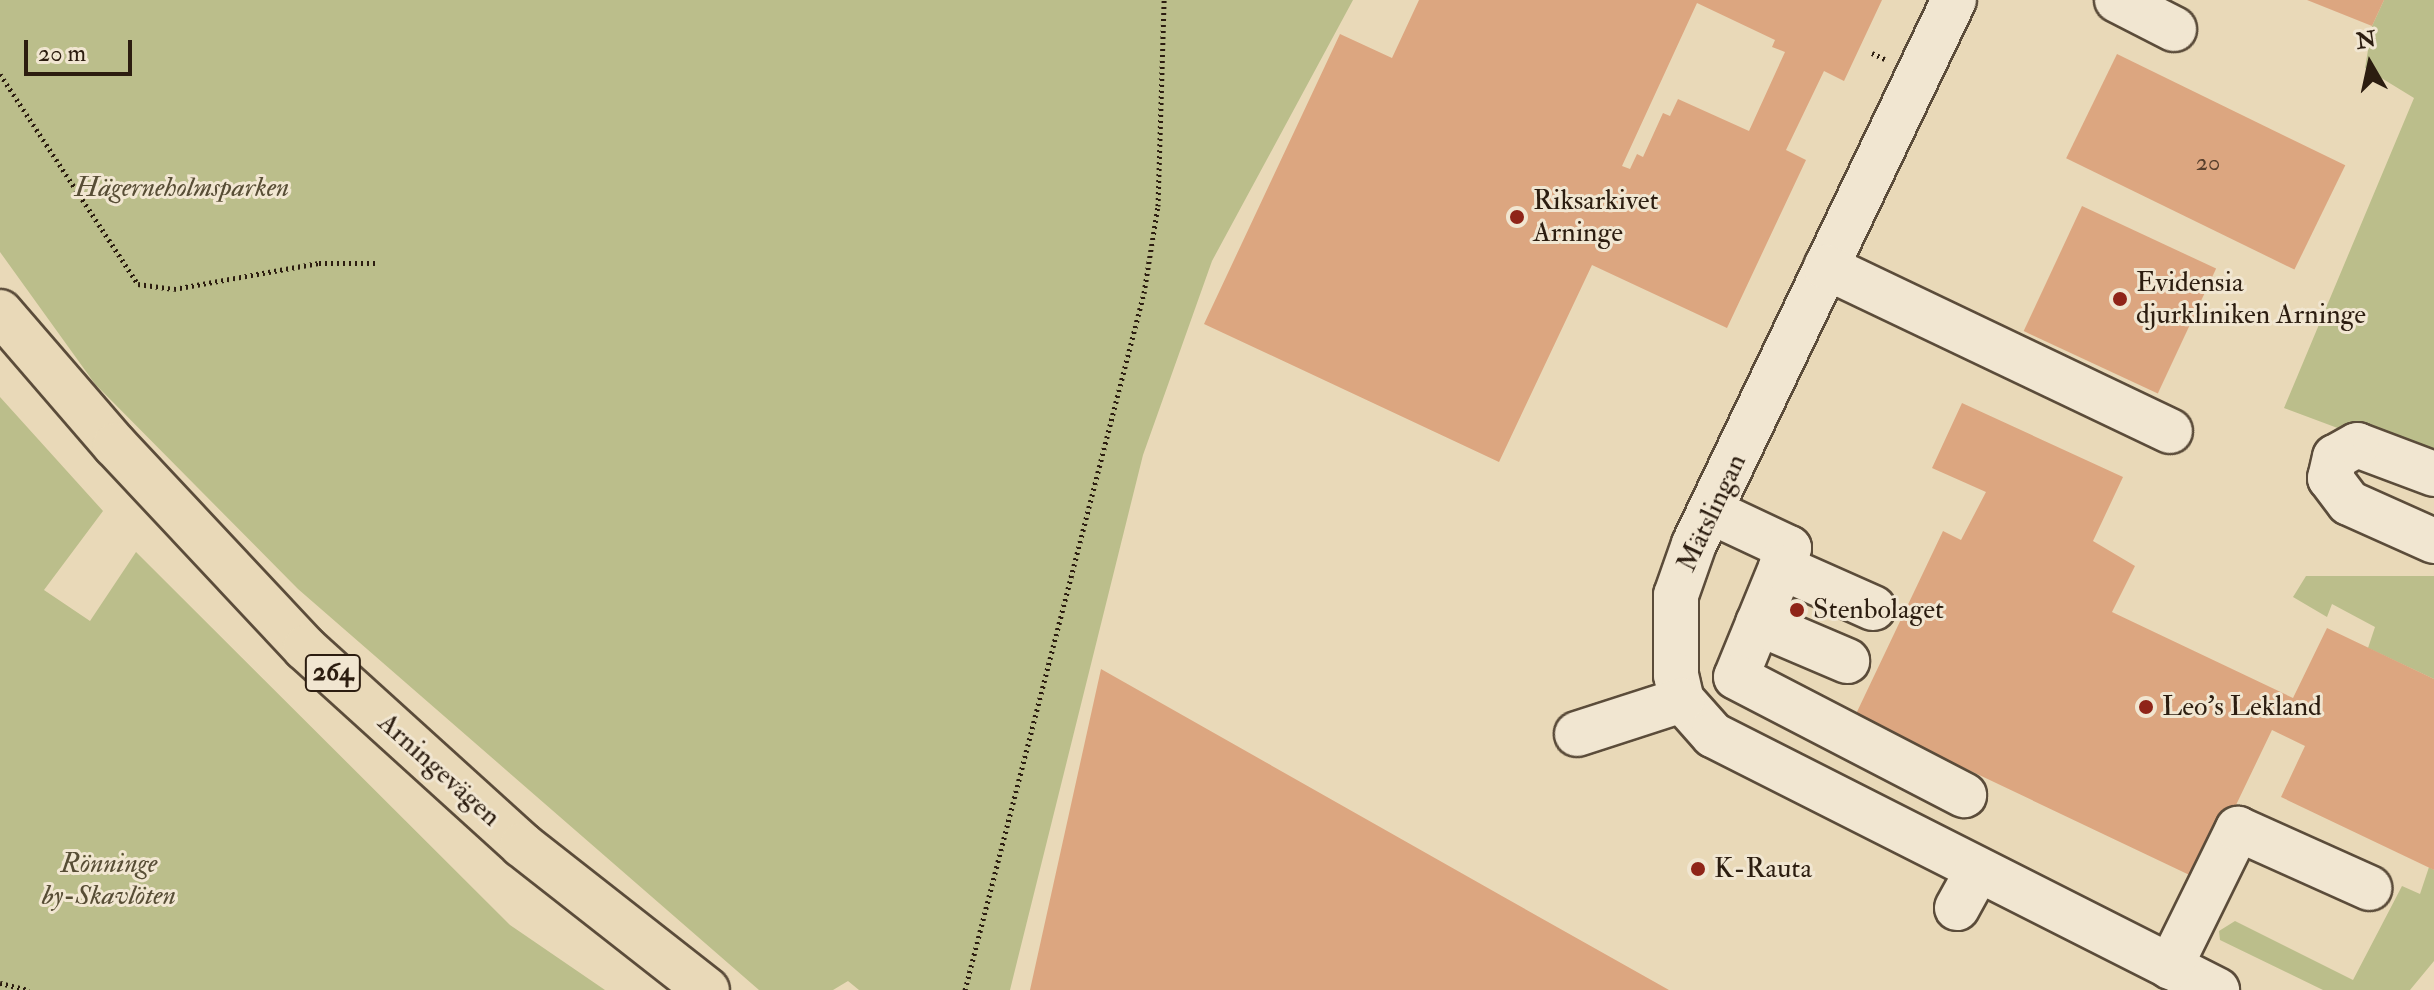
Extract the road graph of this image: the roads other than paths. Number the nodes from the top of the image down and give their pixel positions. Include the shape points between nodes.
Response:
1 (1954, 0) edge
2 (2117, 0) edge
3 (2174, 29) dead end
4 (1826, 267) junction
5 (0, 312) edge
6 (2170, 431) dead end
7 (2434, 474) edge
8 (1712, 512) junction
9 (2434, 541) edge
10 (1781, 567) junction
11 (1873, 608) dead end
12 (1758, 623) junction
13 (1847, 661) dead end
14 (1682, 700) junction
15 (1577, 734) dead end
16 (1964, 795) dead end
17 (1978, 870) junction
18 (2369, 888) dead end
19 (1957, 908) dead end
20 (2170, 967) junction
21 (707, 990) edge
22 (2217, 990) edge

1 - 4 street, Mätslingan
2 - 3 street
4 - 6 street
4 - 8 street, Mätslingan
5 - 21 main road, Arningevägen / 264 via 115,445 305,648 522,845
7 - 9 street via 2357,445 2335,457 2330,478 2349,503
8 - 10 street via 1789,548
8 - 14 street, Mätslingan via 1676,595 1676,675
10 - 11 street
10 - 12 street
12 - 13 street
12 - 16 street via 1736,677
14 - 15 street
14 - 17 street via 1713,735
17 - 19 street
17 - 20 street
18 - 20 street via 2238,829
20 - 22 street

